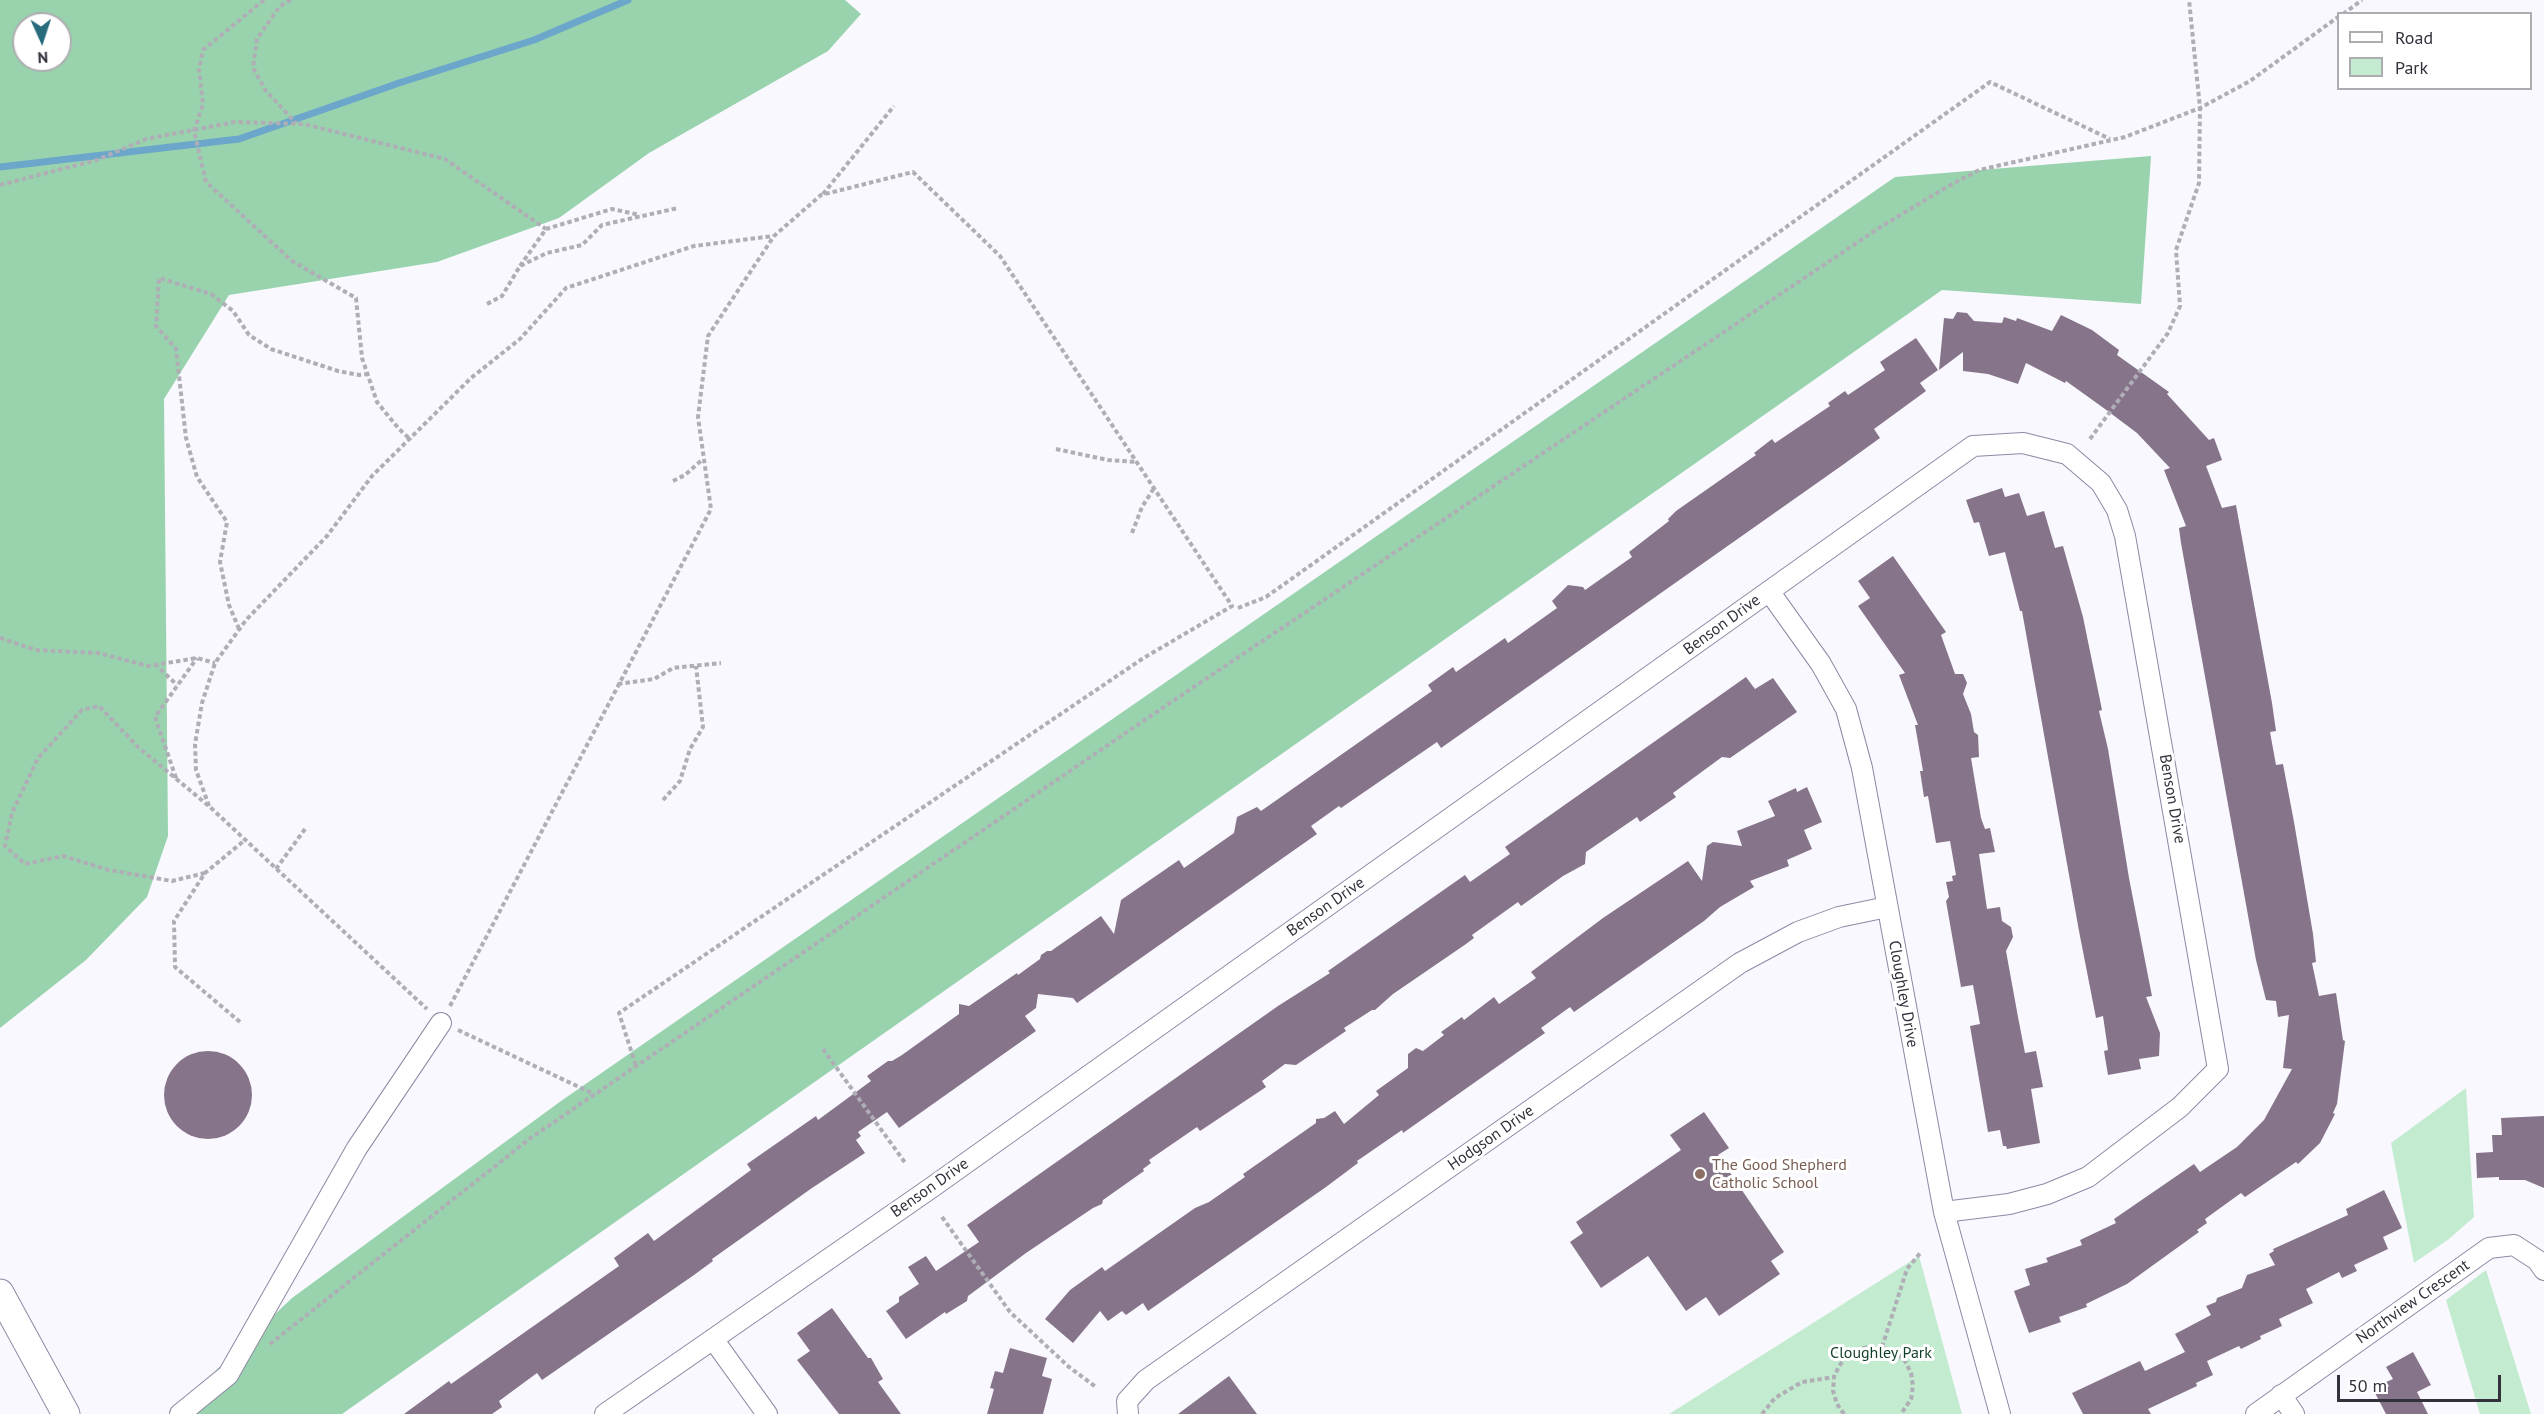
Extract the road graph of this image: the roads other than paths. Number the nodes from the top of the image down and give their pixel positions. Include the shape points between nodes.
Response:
1 (1769, 591) junction
2 (1887, 907) junction
3 (441, 1023) road end
4 (1944, 1212) junction
5 (2544, 1270) edge
6 (0, 1293) edge
7 (712, 1339) junction
8 (2281, 1395) junction
9 (66, 1414) edge
10 (180, 1414) edge
11 (605, 1414) edge
12 (766, 1414) edge
13 (1128, 1414) edge
14 (2000, 1414) edge
15 (2256, 1414) edge
16 (2295, 1414) edge

1 - 2 street, Cloughley Drive via 1821,664 1846,709 1862,768
1 - 4 street, Benson Drive via 1973,446 2022,443 2067,454 2101,483 2120,519 2218,1069 2180,1107 2088,1177 2009,1204
1 - 7 street, Benson Drive
2 - 4 street, Cloughley Drive
2 - 13 street, Hodgson Drive via 1839,917 1798,932 1740,963 1146,1380 1127,1401
3 - 10 street via 357,1148 228,1375
4 - 14 street, Cloughley Drive
5 - 8 street, Northview Crescent via 2537,1260 2514,1245 2489,1248
6 - 9 main road
7 - 11 street, Benson Drive
7 - 12 street
8 - 15 street, Northview Crescent
8 - 16 street

